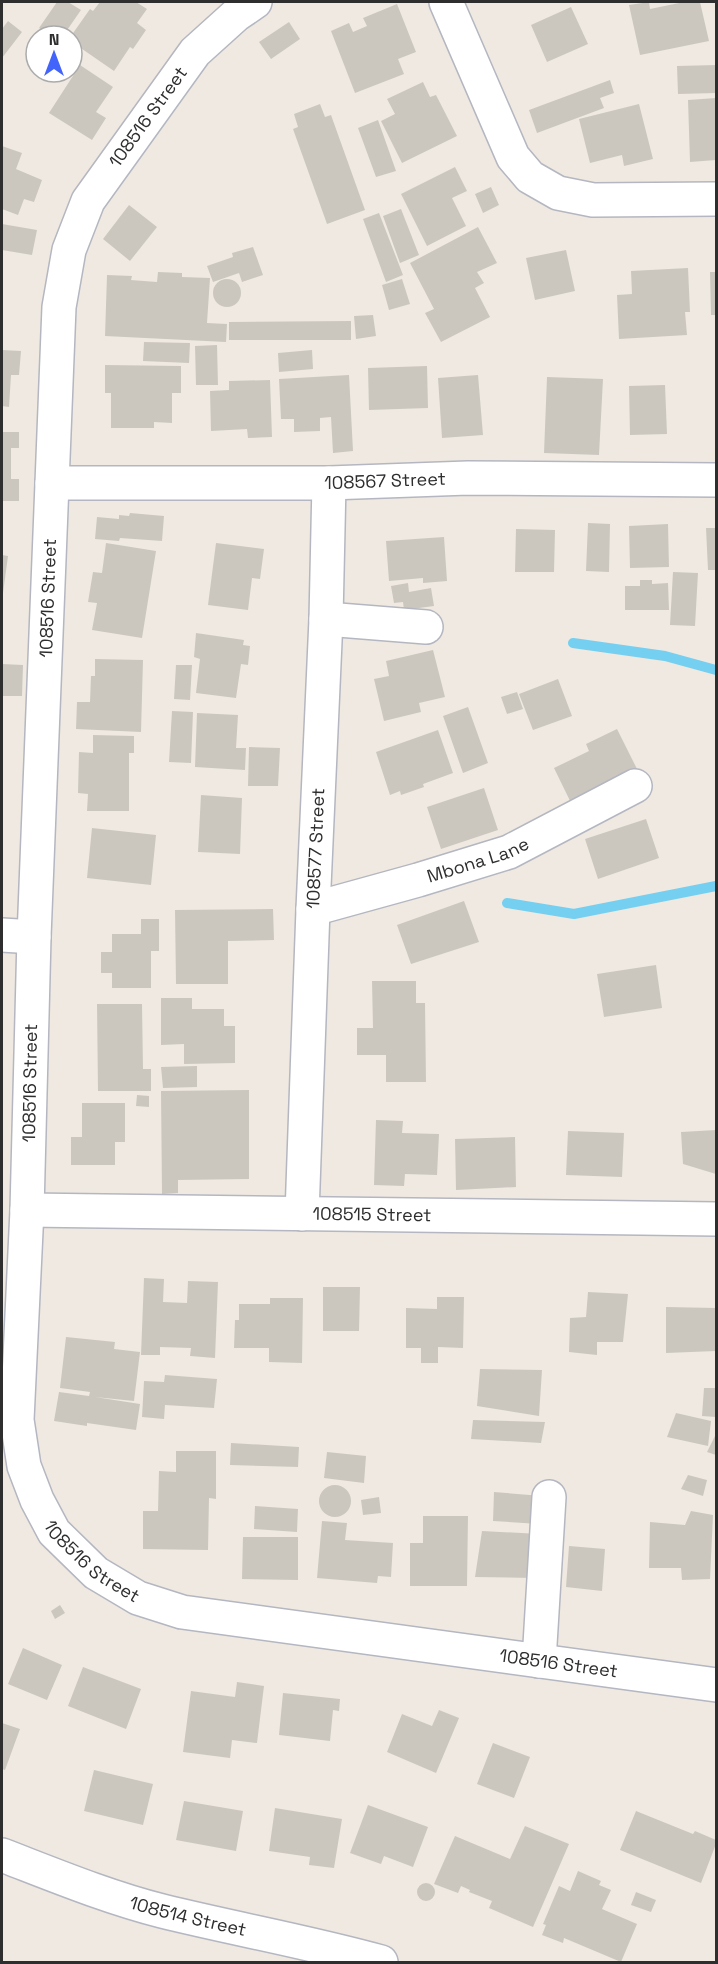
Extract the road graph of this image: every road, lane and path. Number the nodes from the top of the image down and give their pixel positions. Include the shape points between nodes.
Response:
1 (255, 2) edge
2 (446, 2) edge
3 (717, 199) edge
4 (717, 480) edge
5 (52, 483) junction
6 (329, 483) junction
7 (326, 619) junction
8 (426, 627) dead end
9 (635, 786) dead end
10 (313, 909) junction
11 (2, 935) edge
12 (34, 937) junction
13 (27, 1210) junction
14 (302, 1214) junction
15 (717, 1219) edge
16 (549, 1497) dead end
17 (539, 1661) junction
18 (714, 1679) edge
19 (2, 1855) edge
20 (381, 1962) edge

1 - 5 street, 108516 Street via 195,52 88,201 69,250 59,307
2 - 3 street via 513,157 530,177 558,193 593,200
4 - 6 street, 108567 Street via 468,478
5 - 6 street, 108567 Street
5 - 12 street, 108516 Street
6 - 7 street, 108577 Street
7 - 8 street
7 - 10 street, 108577 Street
9 - 10 street, Mbona Lane via 509,852
10 - 14 street, 108577 Street
11 - 12 street
12 - 13 street, 108516 Street
13 - 14 street, 108515 Street
13 - 17 street, 108516 Street via 18,1419 24,1466 54,1532 96,1573 138,1598 182,1612
14 - 15 street, 108515 Street
16 - 17 street
17 - 18 street, 108516 Street
19 - 20 street, 108514 Street via 160,1911

